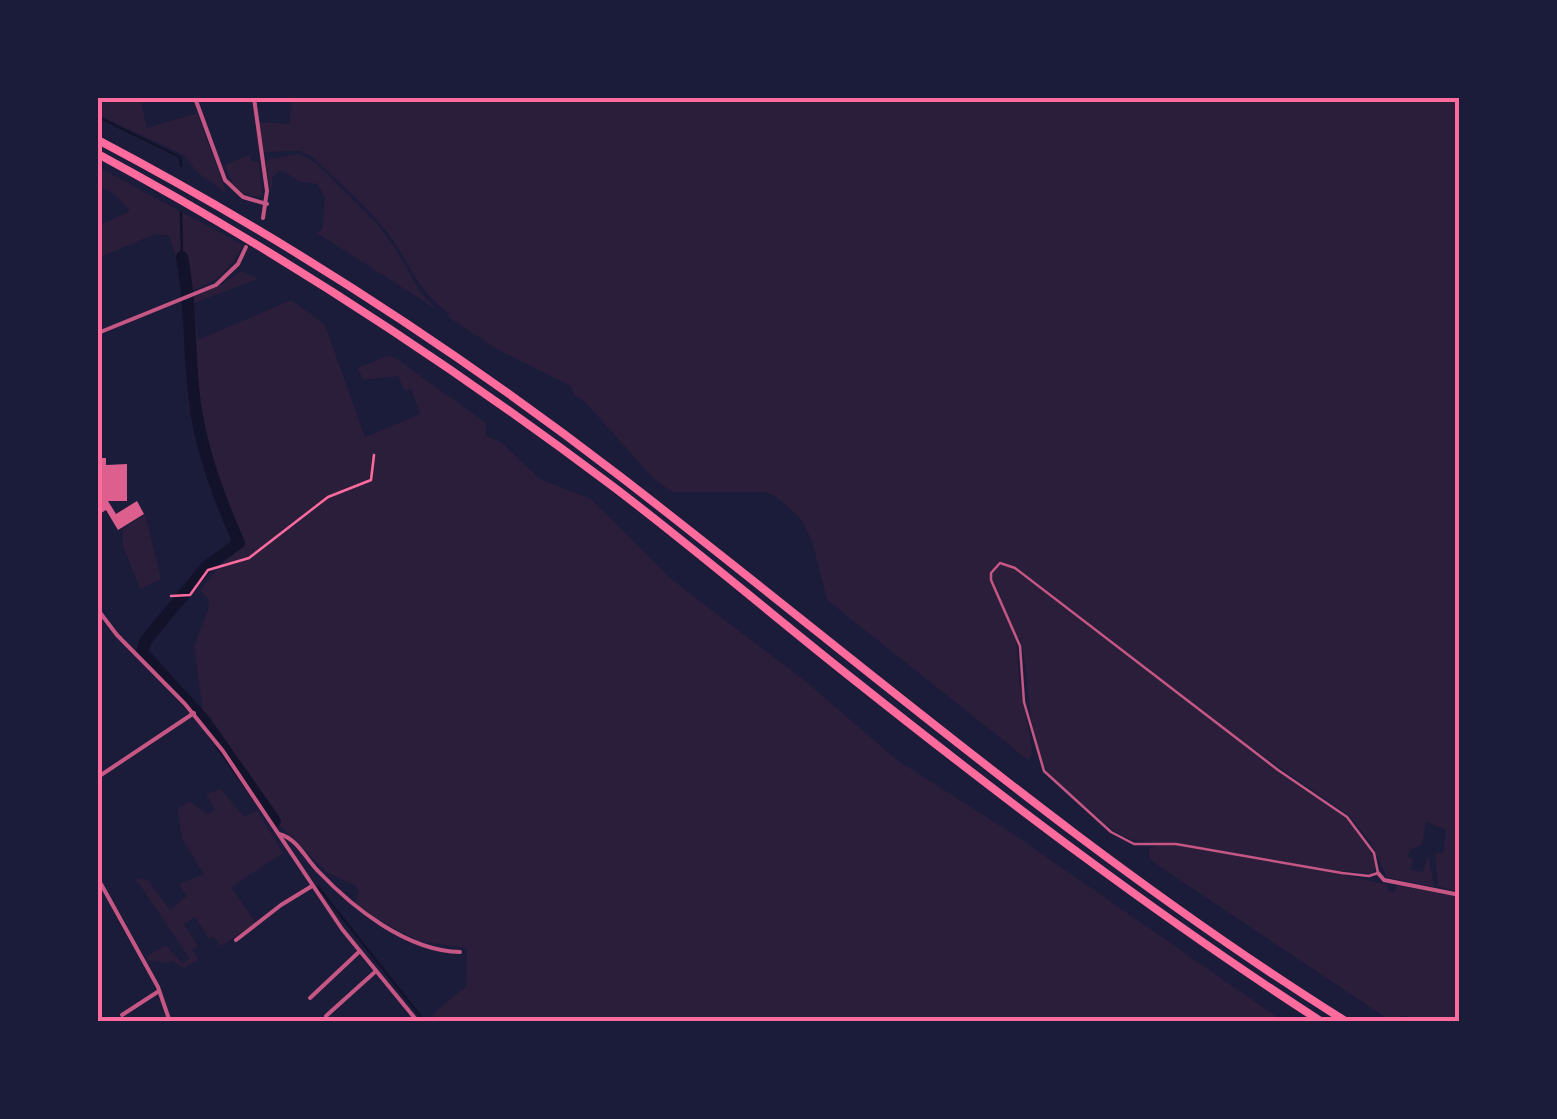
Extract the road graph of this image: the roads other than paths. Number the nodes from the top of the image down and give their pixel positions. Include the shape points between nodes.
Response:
1 (195, 98) edge
2 (254, 98) edge
3 (98, 140) edge
4 (98, 154) edge
5 (267, 204) junction
6 (262, 218) dead end
7 (246, 247) dead end
8 (98, 333) edge
9 (98, 610) edge
10 (177, 694) junction
11 (194, 714) junction
12 (181, 721) junction
13 (98, 776) edge
14 (279, 834) junction
15 (1378, 873) junction
16 (101, 884) dead end
17 (312, 886) junction
18 (1460, 894) edge
19 (236, 940) dead end
20 (360, 951) junction
21 (460, 952) dead end
22 (376, 971) junction
23 (159, 991) junction
24 (310, 998) dead end
25 (122, 1014) dead end
26 (326, 1016) dead end
27 (1320, 1020) edge
28 (170, 1022) edge
29 (418, 1022) edge
30 (1347, 1022) edge

1 - 5 street via 226,180 243,197
2 - 5 street
3 - 30 highway via 266,233 423,333 619,476 1048,815
4 - 27 highway via 256,242 432,355 614,487 1038,823
5 - 6 street
7 - 8 street via 216,284
9 - 10 street
10 - 11 street
10 - 12 street
11 - 12 street
11 - 14 street
12 - 13 street
14 - 17 street
14 - 21 street via 291,837 358,912 390,930
15 - 15 lane via 1374,853 1347,817 1015,568 996,566 991,580 1020,646 1024,702 1044,771 1111,832 1134,844
15 - 18 street via 1384,880
16 - 23 street
17 - 19 street
17 - 20 street
20 - 22 street
20 - 24 street
22 - 26 street
22 - 29 street
23 - 25 street
23 - 28 street

